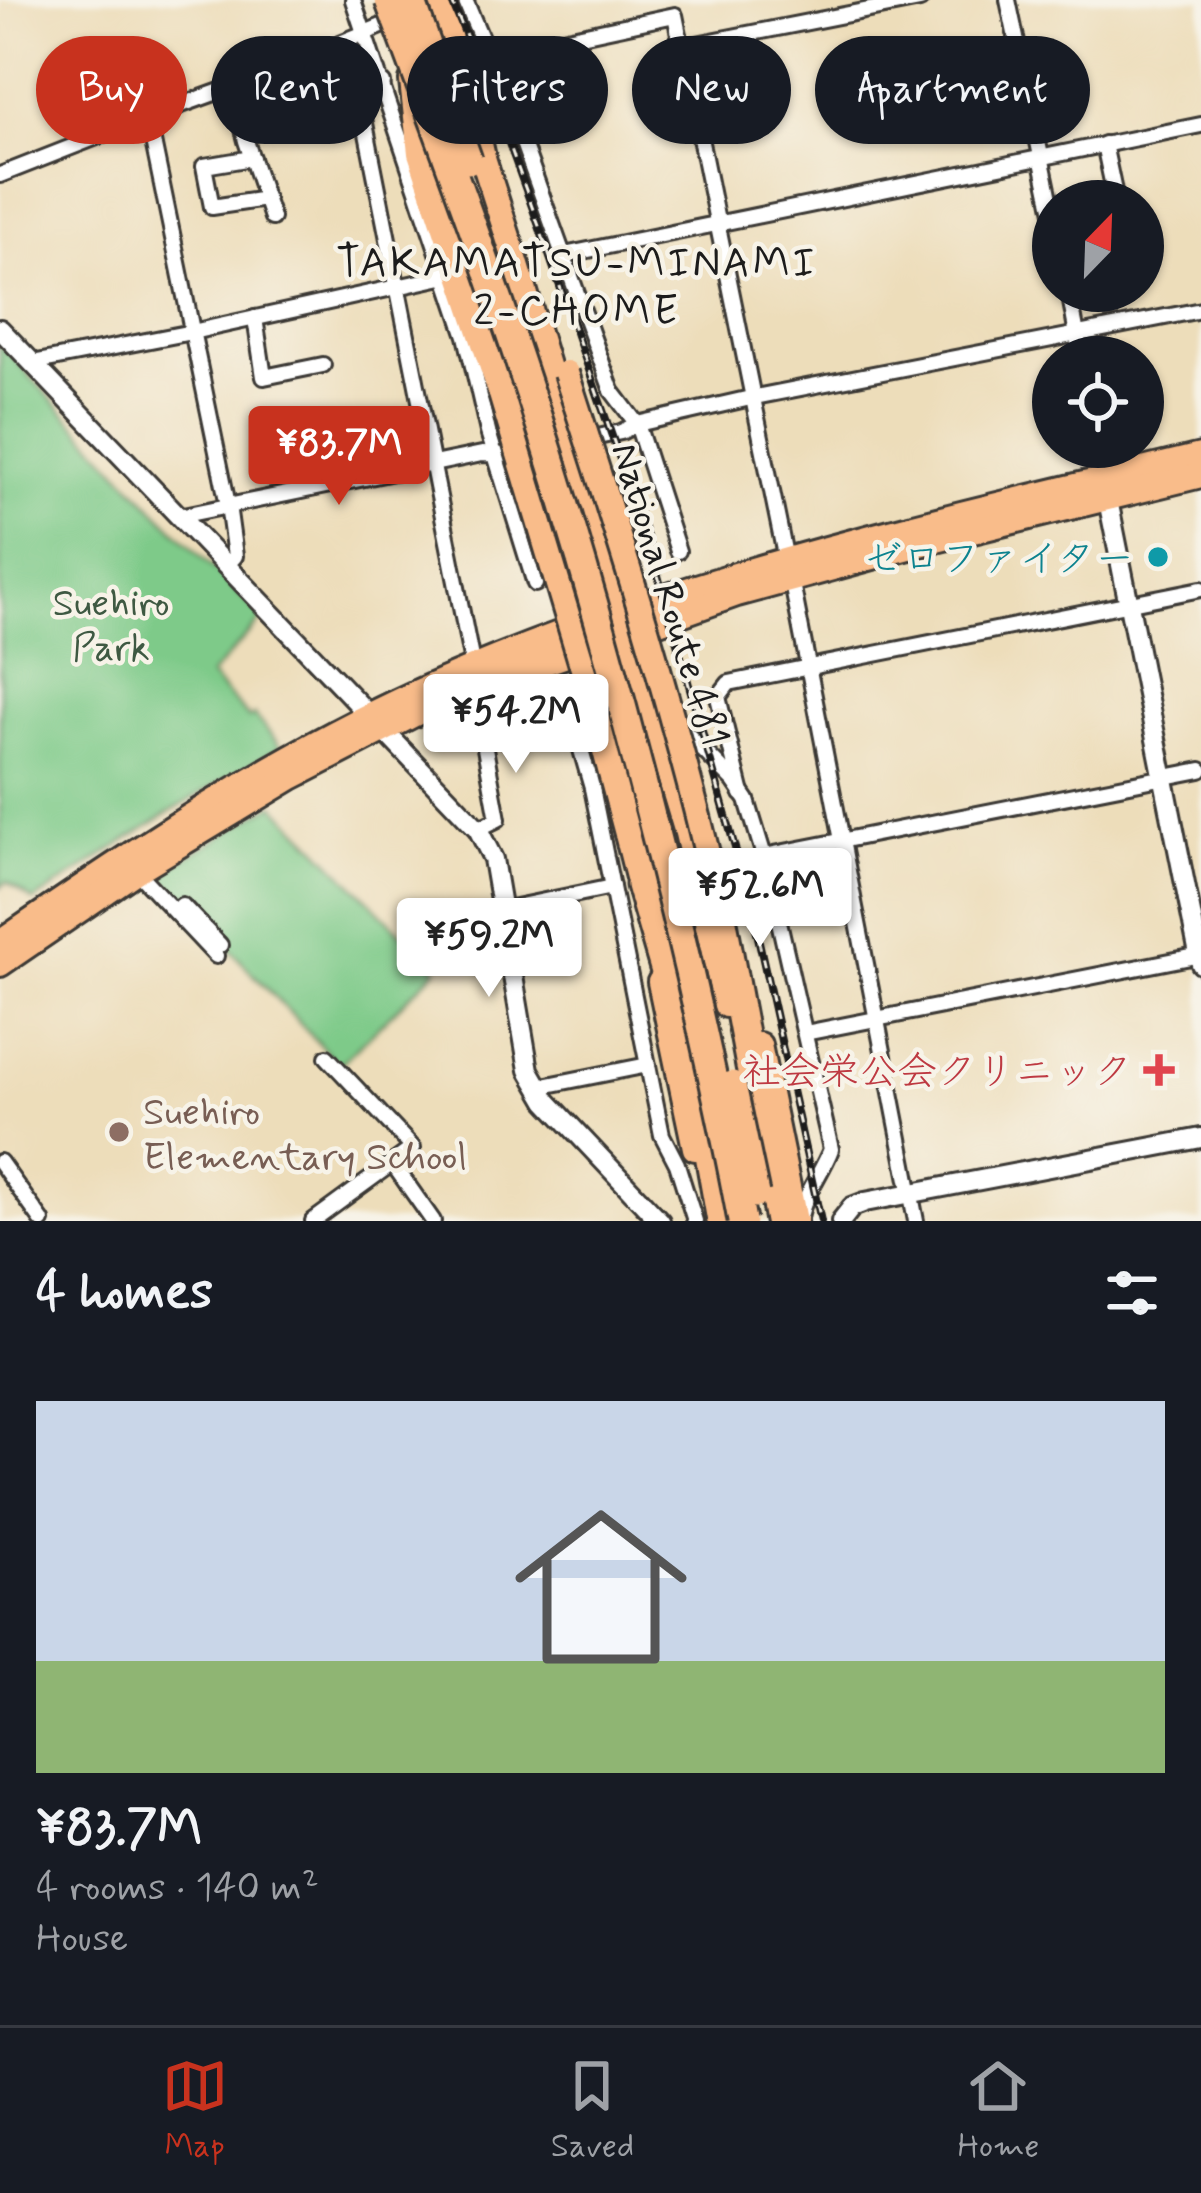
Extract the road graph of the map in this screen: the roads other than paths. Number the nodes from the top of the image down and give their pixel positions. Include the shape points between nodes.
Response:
1 (353, 0) edge
2 (465, 0) edge
3 (920, 0) edge
4 (1008, 0) edge
5 (433, 1) edge
6 (387, 8) edge
7 (674, 8) edge
8 (365, 32) junction
9 (355, 36) edge
10 (366, 36) edge
11 (447, 36) edge
12 (480, 36) edge
13 (563, 36) edge
14 (737, 36) edge
15 (407, 66) edge
16 (383, 83) edge
17 (1201, 125) edge
18 (79, 144) edge
19 (154, 144) edge
20 (248, 144) edge
21 (369, 144) edge
22 (419, 144) edge
23 (435, 144) edge
24 (480, 144) edge
25 (488, 144) edge
26 (524, 144) edge
27 (702, 144) edge
28 (1104, 144) junction
29 (1042, 156) junction
30 (252, 158) junction
31 (0, 175) edge
32 (1047, 180) edge
33 (1112, 180) edge
34 (266, 199) junction
35 (272, 218) dead end
36 (719, 224) junction
37 (564, 255) junction
38 (447, 276) junction
39 (398, 287) junction
40 (1201, 310) edge
41 (1073, 312) edge
42 (255, 318) junction
43 (0, 329) edge
44 (192, 332) junction
45 (1077, 335) junction
46 (32, 363) junction
47 (323, 365) dead end
48 (754, 397) junction
49 (637, 424) junction
50 (570, 442) junction
51 (536, 450) junction
52 (494, 454) junction
53 (1201, 456) edge
54 (431, 464) junction
55 (1101, 468) edge
56 (1201, 475) edge
57 (1105, 489) junction
58 (228, 505) junction
59 (179, 516) junction
60 (677, 551) dead end
61 (226, 566) junction
62 (789, 569) junction
63 (535, 584) dead end
64 (1201, 589) edge
65 (1130, 604) junction
66 (624, 623) junction
67 (593, 632) junction
68 (808, 669) junction
69 (473, 678) junction
70 (643, 688) junction
71 (376, 723) junction
72 (484, 734) junction
73 (625, 744) junction
74 (1201, 770) edge
75 (1163, 777) junction
76 (592, 788) junction
77 (742, 794) junction
78 (478, 829) junction
79 (841, 840) junction
80 (764, 856) junction
81 (136, 871) junction
82 (626, 886) junction
83 (714, 904) junction
84 (501, 910) junction
85 (676, 935) junction
86 (0, 943) edge
87 (218, 950) dead end
88 (1200, 958) edge
89 (0, 964) edge
90 (877, 1019) junction
91 (805, 1034) junction
92 (327, 1057) dead end
93 (648, 1065) junction
94 (695, 1076) junction
95 (538, 1087) junction
96 (1201, 1138) edge
97 (0, 1162) edge
98 (393, 1164) junction
99 (14, 1182) junction
100 (0, 1192) edge
101 (910, 1193) junction
102 (41, 1221) edge
103 (313, 1221) edge
104 (433, 1221) edge
105 (660, 1221) edge
106 (695, 1221) edge
107 (708, 1221) edge
108 (721, 1221) edge
109 (738, 1221) edge
110 (764, 1221) edge
111 (779, 1221) edge
112 (798, 1221) edge
113 (841, 1221) edge
114 (916, 1221) edge

1 - 8 street
2 - 12 street
3 - 14 street
4 - 29 street
5 - 6 street
5 - 11 highway, National Route 481
5 - 110 highway, bridge via 483,200 567,454 669,812
6 - 8 street
6 - 15 highway
6 - 109 highway, bridge via 476,232 583,568 672,901
7 - 13 street
8 - 9 street
8 - 10 street
16 - 38 street
17 - 28 street
18 - 31 street
19 - 44 street
20 - 30 street
21 - 39 street
22 - 82 highway, bridge via 586,675 628,834
23 - 51 highway
24 - 50 highway
25 - 83 highway, National Route 481, bridge via 654,653 699,815
26 - 37 street
27 - 36 street
28 - 29 street
28 - 33 street
29 - 32 street
29 - 36 street
30 - 34 street
30 - 34 street via 204,166 212,206
34 - 35 street
36 - 37 street
36 - 48 street
37 - 49 street via 612,391
38 - 39 street
38 - 52 street
39 - 42 street
39 - 54 street
40 - 45 street
41 - 45 street
42 - 44 street
42 - 47 street via 264,376
43 - 46 street
44 - 46 street
44 - 58 street
45 - 48 street
46 - 59 street
48 - 49 street
48 - 62 street
49 - 50 street
49 - 60 street
50 - 51 street
50 - 66 highway
51 - 52 street
51 - 67 highway
52 - 54 street
52 - 63 street
53 - 57 highway
54 - 58 street
54 - 69 street
55 - 57 street
56 - 57 highway
57 - 62 highway
57 - 65 street
58 - 59 street
58 - 61 street via 235,556
59 - 61 street
61 - 71 street
62 - 66 highway
62 - 68 street
64 - 65 street
65 - 68 street
65 - 75 street
66 - 67 highway
66 - 70 highway
67 - 69 highway
67 - 73 highway
68 - 77 street via 729,683 718,697
68 - 79 street
69 - 71 highway via 428,706
69 - 72 street
70 - 77 street
70 - 83 highway
71 - 78 street
71 - 81 highway
71 - 86 highway via 211,803
72 - 76 street via 566,717
72 - 78 street via 498,819
73 - 76 street
73 - 85 highway
74 - 75 street
75 - 79 street
75 - 88 street
76 - 82 street
77 - 80 street
78 - 84 street via 493,859
79 - 80 street
79 - 90 street
80 - 91 street
81 - 87 street
81 - 89 highway
82 - 84 street
82 - 93 street
82 - 94 highway
82 - 107 highway
83 - 110 highway
83 - 111 highway
83 - 112 highway, National Route 481 via 757,1037
84 - 95 street
85 - 94 highway
85 - 109 highway
88 - 90 street
90 - 91 street
90 - 101 street
91 - 112 street via 831,1149
92 - 98 street via 413,1148
93 - 95 street
93 - 106 street via 662,1135
94 - 108 highway
95 - 105 street
96 - 101 street
97 - 99 street
98 - 103 street
98 - 104 street
99 - 100 street
99 - 102 street
101 - 113 street via 852,1207
101 - 114 street

